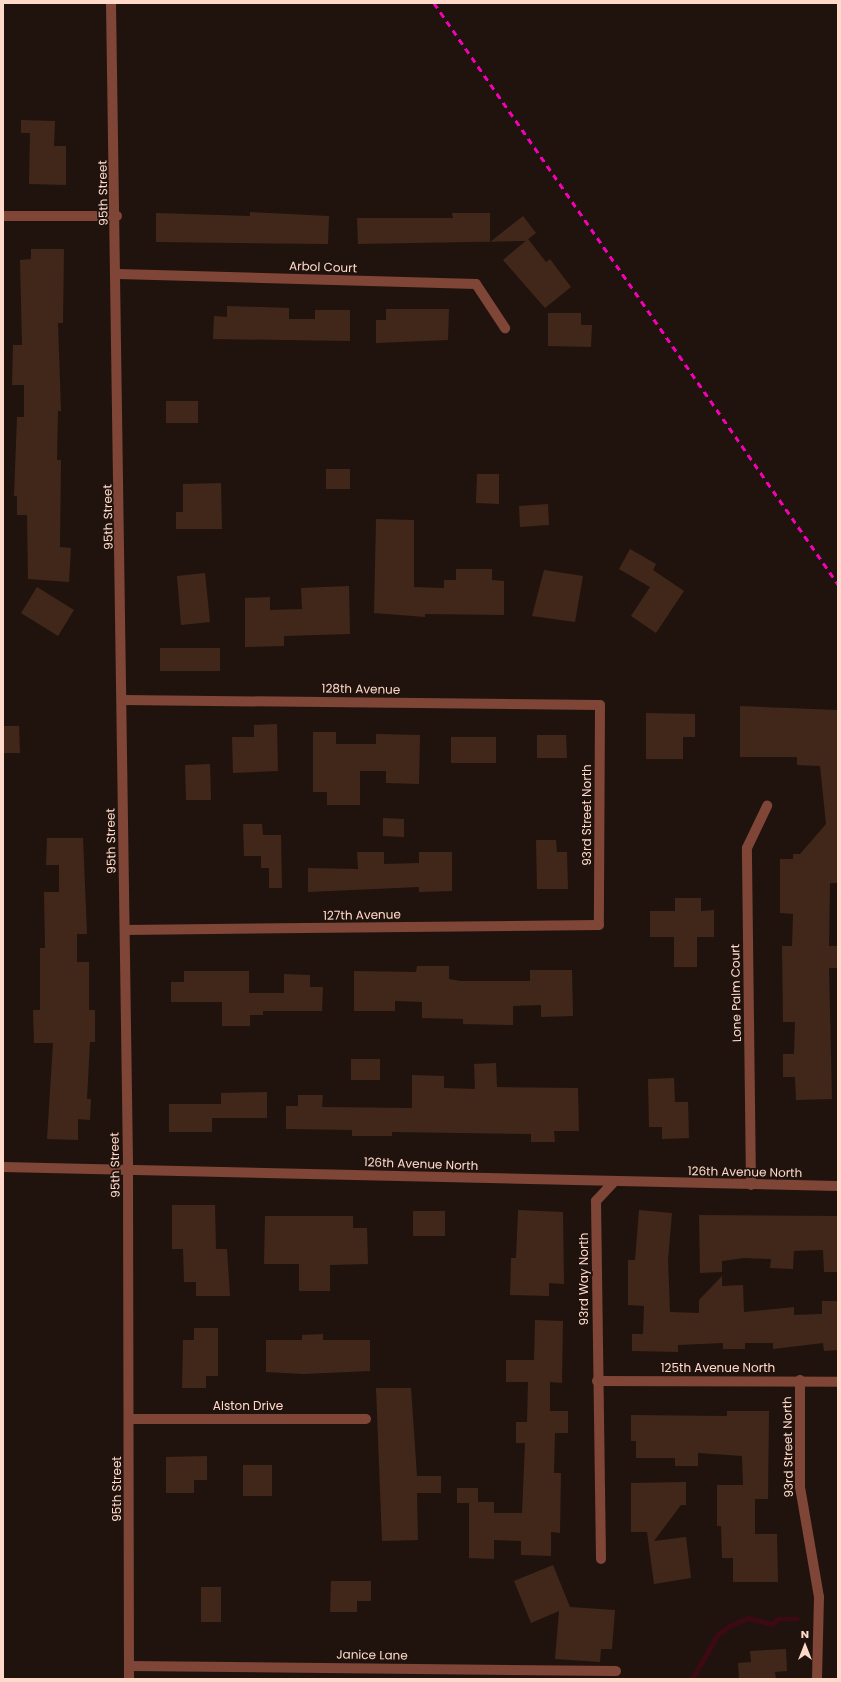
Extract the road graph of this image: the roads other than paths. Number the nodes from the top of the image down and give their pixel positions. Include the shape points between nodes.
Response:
1 (112, 3) edge
2 (3, 216) edge
3 (117, 216) junction
4 (118, 274) junction
5 (505, 328) dead end
6 (123, 700) junction
7 (600, 705) joint
8 (767, 806) dead end
9 (599, 925) joint
10 (125, 930) junction
11 (3, 1167) edge
12 (128, 1169) junction
13 (613, 1183) junction
14 (751, 1185) junction
15 (838, 1186) edge
16 (800, 1380) junction
17 (597, 1381) junction
18 (838, 1382) edge
19 (366, 1418) dead end
20 (130, 1419) junction
21 (601, 1559) dead end
22 (129, 1666) junction
23 (616, 1671) dead end
24 (129, 1679) edge
25 (817, 1679) edge

1 - 3 street, 95th Street
2 - 3 street
3 - 4 street, 95th Street
4 - 5 street, Arbol Court via 476,284
4 - 6 street, 95th Street
6 - 7 street, 128th Avenue
6 - 10 street, 95th Street
7 - 9 street, 93rd Street North
8 - 14 street, Lone Palm Court via 747,848
9 - 10 street, 127th Avenue
10 - 12 street, 95th Street
11 - 12 street, 126th Avenue North
12 - 13 street, 126th Avenue North
12 - 20 street, 95th Street
13 - 14 street, 126th Avenue North
13 - 17 street, 93rd Way North via 596,1201
14 - 15 street, 126th Avenue North
16 - 17 street, 125th Avenue North
16 - 18 street, 125th Avenue North
16 - 25 street, 93rd Street North via 800,1486 819,1597
17 - 21 street, 93rd Way North
19 - 20 street, Alston Drive
20 - 22 street, 95th Street
22 - 23 street, Janice Lane
22 - 24 street, 95th Street

